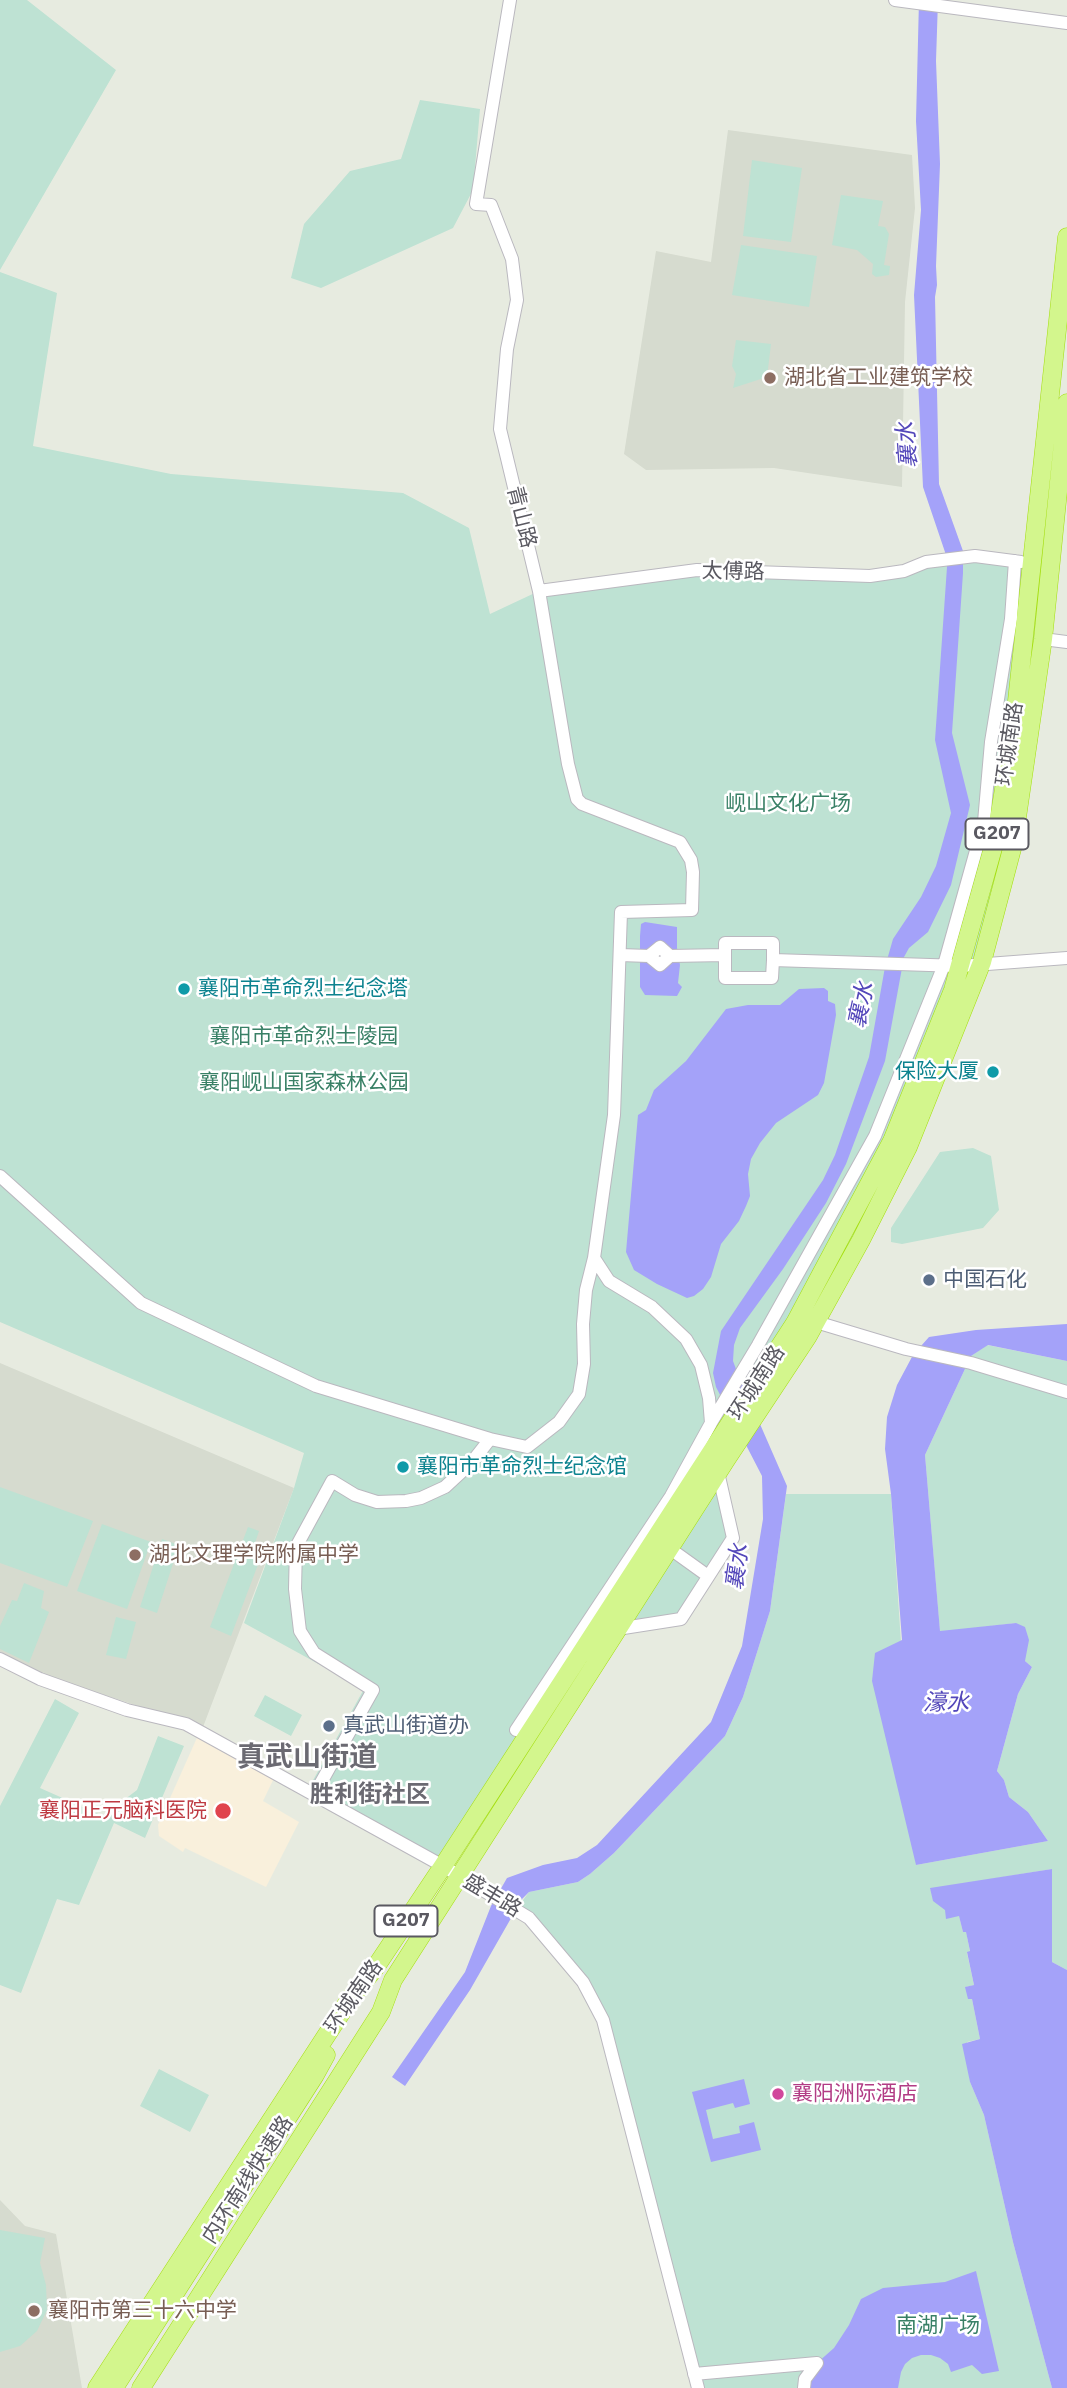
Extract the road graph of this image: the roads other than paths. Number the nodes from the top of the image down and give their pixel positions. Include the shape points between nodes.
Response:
1 (510, 0) edge
2 (895, 0) edge
3 (1067, 23) edge
4 (1067, 237) edge
5 (1067, 403) edge
6 (1023, 562) junction
7 (539, 592) junction
8 (1043, 639) junction
9 (1067, 642) edge
10 (627, 955) junction
11 (725, 955) junction
12 (1067, 958) edge
13 (773, 960) junction
14 (982, 962) junction
15 (952, 965) junction
16 (0, 1176) edge
17 (594, 1258) junction
18 (816, 1322) junction
19 (1067, 1392) edge
20 (711, 1423) junction
21 (490, 1439) junction
22 (719, 1461) junction
23 (669, 1548) junction
24 (708, 1576) junction
25 (617, 1629) junction
26 (0, 1659) edge
27 (516, 1730) dead end
28 (314, 1795) junction
29 (443, 1866) junction
30 (460, 1876) junction
31 (375, 1968) junction
32 (393, 1980) junction
33 (320, 2079) junction
34 (694, 2374) junction
35 (97, 2388) edge
36 (114, 2388) edge
37 (128, 2388) edge
38 (141, 2388) edge
39 (698, 2388) edge
40 (804, 2388) edge

1 - 7 street, 青山路 via 476,204 491,205 512,259 517,300 507,349 500,429
2 - 3 street
4 - 6 highway, 环城南路 / G207
5 - 8 highway, 环城南路
6 - 7 street, 太傅路 via 975,556 870,576 697,570
6 - 15 highway, 环城南路 / G207 via 1014,729 996,837
7 - 10 street, 青山路 via 577,799 680,842 691,860 692,910 621,912
8 - 9 street
8 - 14 highway, 环城南路 via 1013,845
10 - 11 street via 649,956 660,947 674,956
10 - 17 street via 614,1115
11 - 13 street via 725,943 773,943
11 - 13 street via 725,978 772,978
12 - 14 street
13 - 15 street
14 - 15 street
14 - 18 highway, 环城南路 via 908,1147
15 - 20 street via 875,1136
15 - 22 highway, 环城南路 / G207 via 892,1140 795,1323 758,1381
16 - 21 street via 141,1303 316,1386
17 - 20 street via 609,1281 652,1307 686,1339 701,1365
17 - 21 street via 586,1290 579,1394 559,1422 527,1447
18 - 19 street
18 - 22 highway, 环城南路 via 764,1405
20 - 27 street via 671,1496
21 - 28 street via 445,1487 421,1498 377,1502 332,1481 296,1547 300,1631 314,1653 373,1690
22 - 23 highway, 环城南路
22 - 24 street via 733,1538
22 - 29 highway, 环城南路 / G207
23 - 24 street
23 - 25 highway, 环城南路
24 - 25 street via 681,1619
25 - 30 highway, 环城南路
26 - 28 street, 盛丰路 via 40,1679 127,1710 186,1724
28 - 29 street, 盛丰路
29 - 30 street, 盛丰路
29 - 31 highway, 环城南路 / G207
30 - 32 highway, 环城南路
30 - 34 street, 盛丰路 via 529,1918 583,1982 603,2020
31 - 33 highway, 内环南线快速路 / G207
31 - 35 highway, 环城南路 / G207 via 352,1996
32 - 33 highway, 内环南线快速路 / G207 via 374,2012
32 - 38 highway, 环城南路 via 381,2012
33 - 36 highway, 内环南线快速路 / G207
33 - 37 highway, 内环南线快速路 / G207
34 - 39 street, 盛丰路
34 - 40 street via 817,2363 804,2379

